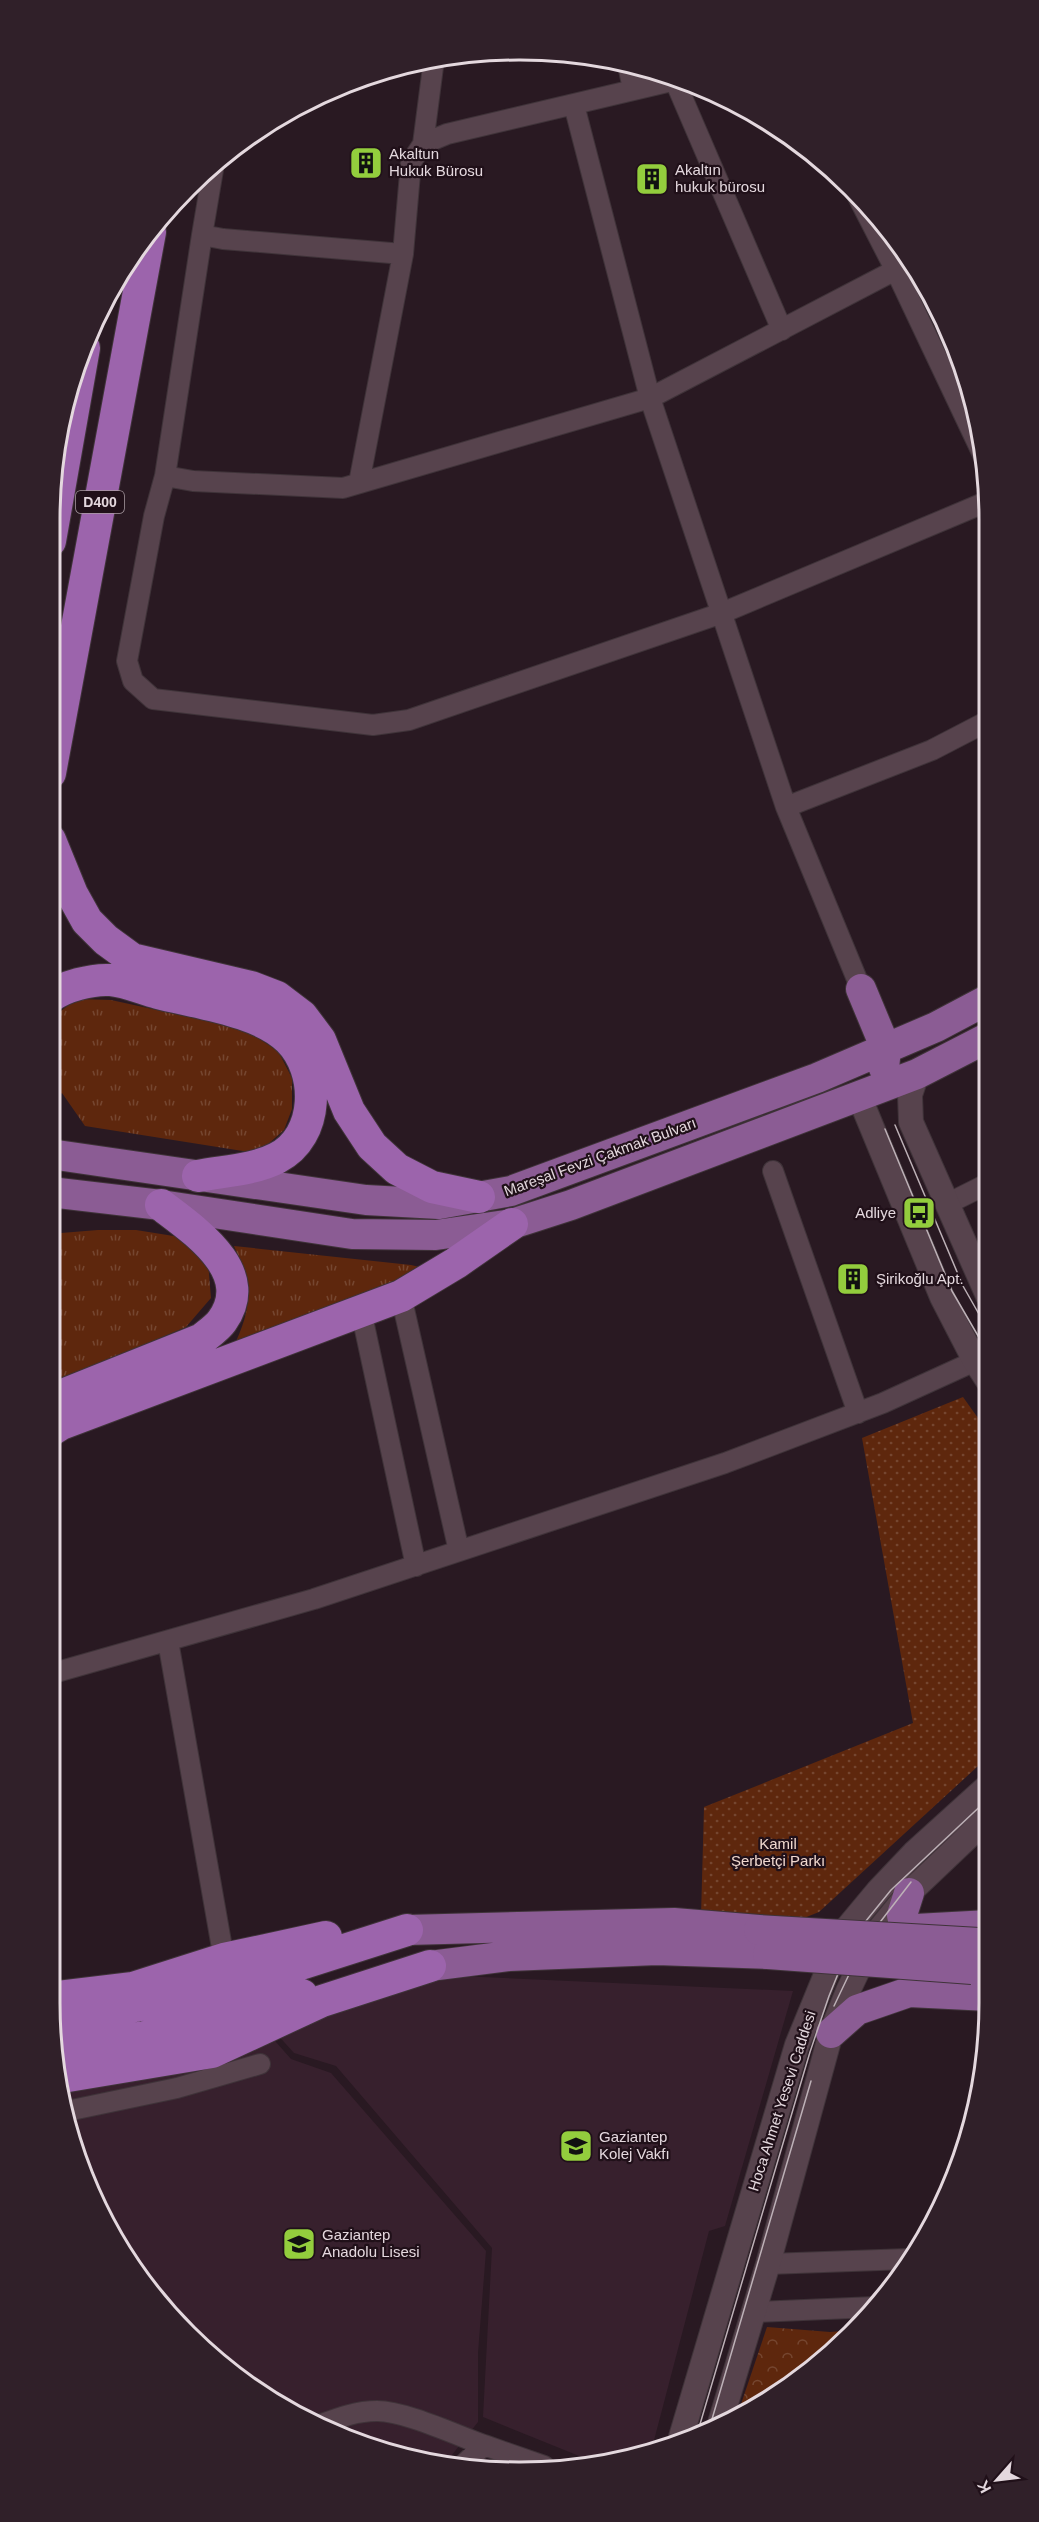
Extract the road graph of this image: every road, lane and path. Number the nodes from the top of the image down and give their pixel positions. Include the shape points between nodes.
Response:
1 (434, 68) edge
2 (630, 74) edge
3 (663, 83) edge
4 (633, 89) junction
5 (681, 89) edge
6 (574, 105) junction
7 (423, 144) junction
8 (211, 179) edge
9 (202, 235) junction
10 (883, 239) edge
11 (146, 251) edge
12 (403, 254) junction
13 (901, 268) edge
14 (782, 330) junction
15 (650, 398) junction
16 (966, 415) edge
17 (71, 423) edge
18 (64, 462) edge
19 (165, 476) junction
20 (358, 483) junction
21 (979, 505) edge
22 (722, 614) junction
23 (60, 718) edge
24 (979, 726) edge
25 (786, 807) junction
26 (60, 865) edge
27 (861, 989) junction
28 (60, 993) edge
29 (979, 1004) edge
30 (979, 1042) edge
31 (886, 1049) junction
32 (917, 1074) junction
33 (817, 1078) junction
34 (867, 1093) junction
35 (60, 1155) edge
36 (773, 1171) dead end
37 (198, 1176) junction
38 (979, 1188) edge
39 (60, 1193) edge
40 (478, 1197) junction
41 (947, 1204) junction
42 (162, 1205) junction
43 (512, 1224) junction
44 (979, 1276) edge
45 (401, 1296) junction
46 (361, 1311) junction
47 (979, 1367) edge
48 (979, 1372) edge
49 (60, 1396) edge
50 (858, 1413) junction
51 (60, 1424) edge
52 (459, 1551) junction
53 (416, 1566) junction
54 (168, 1641) junction
55 (60, 1671) edge
56 (979, 1794) edge
57 (979, 1826) edge
58 (909, 1893) junction
59 (407, 1930) junction
60 (763, 1942) junction
61 (979, 1948) edge
62 (979, 1950) edge
63 (224, 1959) junction
64 (430, 1966) junction
65 (979, 1995) edge
66 (60, 1997) edge
67 (61, 2020) edge
68 (831, 2033) junction
69 (63, 2048) edge
70 (260, 2064) dead end
71 (66, 2076) edge
72 (73, 2110) edge
73 (901, 2259) edge
74 (768, 2264) junction
75 (863, 2308) edge
76 (754, 2312) junction
77 (722, 2415) edge
78 (330, 2421) edge
79 (683, 2432) edge
80 (484, 2445) junction
81 (469, 2459) edge
82 (531, 2462) edge

1 - 7 street
2 - 4 street
3 - 4 street
4 - 6 street
5 - 14 street
6 - 7 street via 447,134
6 - 15 street
7 - 12 street via 411,162
8 - 9 street
9 - 12 street
9 - 19 street
10 - 13 street
11 - 23 highway, D400
12 - 20 street
13 - 14 street
13 - 16 street
14 - 15 street
15 - 20 street
15 - 22 street
17 - 18 highway, D400
19 - 20 street via 193,481 343,488
19 - 22 street via 128,661 133,681 153,699 373,725 400,721
21 - 22 street
22 - 25 street
24 - 25 street via 932,750
25 - 27 street
26 - 40 highway via 87,921 132,960 251,987 278,997 302,1016 320,1040 349,1111 372,1146 397,1169 432,1187
27 - 31 main road
27 - 33 main road via 856,1039
28 - 37 highway via 82,983 110,980 244,1015 269,1024 290,1040 307,1066 313,1095 308,1121 297,1140 278,1158
29 - 31 main road, Mareşal Fevzi Çakmak Bulvarı
30 - 32 main road
31 - 33 main road, Mareşal Fevzi Çakmak Bulvarı
31 - 34 main road via 883,1075
32 - 34 main road
32 - 41 street via 910,1095 911,1122
33 - 40 main road, Mareşal Fevzi Çakmak Bulvarı via 511,1191
34 - 43 main road
34 - 47 street via 942,1297
35 - 37 main road, Mareşal Fevzi Çakmak Bulvarı
36 - 50 street
37 - 40 main road, Mareşal Fevzi Çakmak Bulvarı via 366,1200 439,1204
38 - 41 street
39 - 42 main road
41 - 44 street
42 - 43 main road via 352,1234 436,1235
42 - 49 highway via 219,1254 231,1276 232,1299 222,1321 202,1340
43 - 45 highway
45 - 46 highway
45 - 52 street
46 - 51 highway
46 - 53 street
48 - 50 street
50 - 52 street
52 - 53 street
53 - 54 street
54 - 55 street
54 - 63 street
56 - 79 street, Hoca Ahmet Yesevi Caddesi via 914,1853 843,1933 797,2045
57 - 58 street, Hoca Ahmet Yesevi Caddesi
58 - 61 main road via 902,1915 904,1925
58 - 68 street, Hoca Ahmet Yesevi Caddesi via 874,1936
59 - 60 main road via 674,1923
59 - 63 highway via 362,1930
59 - 67 highway via 288,1968 168,2000
60 - 62 main road, bridge
60 - 64 main road via 510,1956
63 - 66 highway via 133,1988
64 - 69 highway via 315,1991 145,2037
64 - 71 highway via 322,2001 212,2052
65 - 68 main road via 909,1992 857,2010
68 - 74 street, Hoca Ahmet Yesevi Caddesi
70 - 72 street via 177,2088
73 - 74 street
74 - 76 street, Hoca Ahmet Yesevi Caddesi
75 - 76 street
76 - 77 street, Hoca Ahmet Yesevi Caddesi
78 - 80 street via 355,2413 380,2411
80 - 81 street
80 - 82 street

